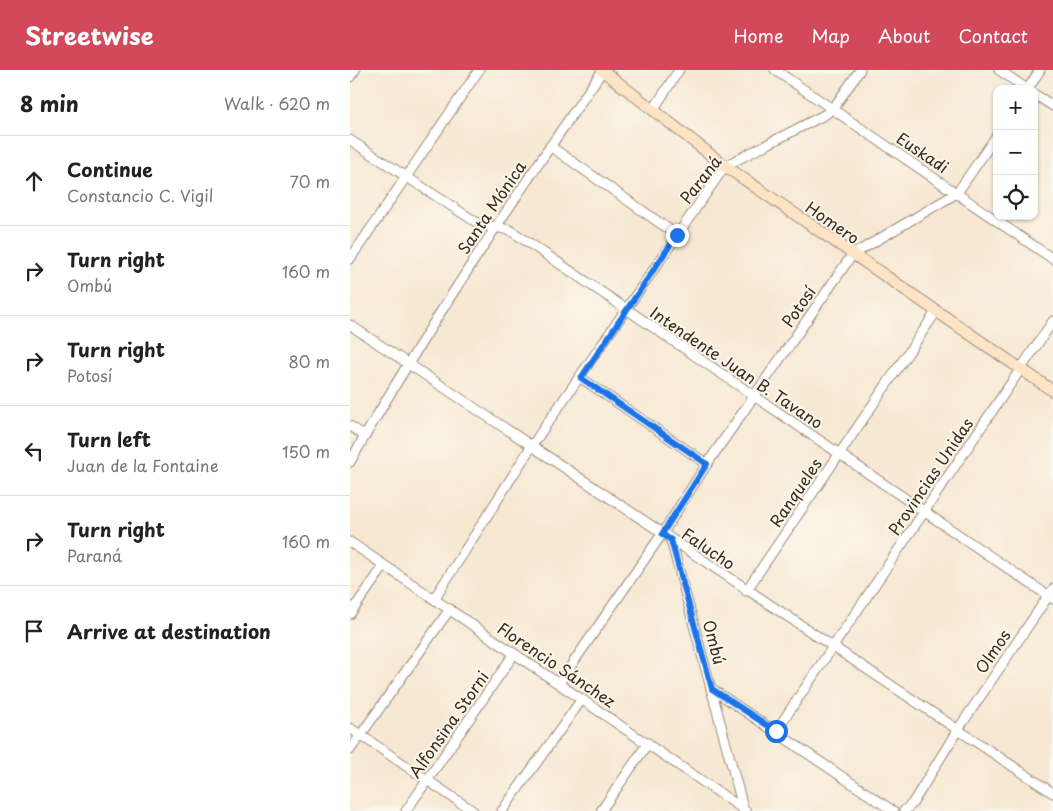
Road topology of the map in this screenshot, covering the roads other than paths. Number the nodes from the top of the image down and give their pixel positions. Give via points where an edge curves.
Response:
1 (355, 70) edge
2 (479, 70) edge
3 (603, 70) edge
4 (679, 70) edge
5 (775, 70) edge
6 (860, 70) edge
7 (999, 70) edge
8 (1040, 70) edge
9 (350, 77) edge
10 (1022, 85) edge
11 (1031, 85) edge
12 (1038, 97) edge
13 (1053, 106) edge
14 (832, 109) junction
15 (652, 110) junction
16 (350, 140) edge
17 (993, 142) edge
18 (550, 146) junction
19 (725, 166) junction
20 (408, 177) junction
21 (957, 193) junction
22 (494, 228) junction
23 (677, 235) junction
24 (852, 255) junction
25 (350, 259) edge
26 (1053, 259) edge
27 (626, 309) junction
28 (936, 312) junction
29 (1053, 321) edge
30 (350, 326) edge
31 (408, 364) junction
32 (1021, 368) junction
33 (581, 378) junction
34 (1053, 391) edge
35 (754, 397) junction
36 (350, 426) edge
37 (365, 436) junction
38 (531, 446) junction
39 (840, 454) junction
40 (350, 462) edge
41 (707, 464) junction
42 (924, 512) junction
43 (662, 534) junction
44 (671, 540) junction
45 (350, 542) edge
46 (384, 566) junction
47 (746, 591) junction
48 (1052, 594) edge
49 (434, 598) junction
50 (450, 609) junction
51 (350, 614) edge
52 (832, 648) junction
53 (514, 654) junction
54 (559, 683) junction
55 (712, 689) junction
56 (582, 699) junction
57 (350, 728) edge
58 (776, 731) junction
59 (957, 731) junction
60 (360, 735) junction
61 (648, 743) junction
62 (350, 750) edge
63 (427, 780) junction
64 (1053, 793) edge
65 (745, 810) edge
66 (406, 811) edge
67 (473, 811) edge
68 (502, 811) edge
69 (602, 811) edge
70 (893, 811) edge
71 (904, 811) edge

1 - 9 street
2 - 20 street
3 - 15 main road, Homero
3 - 18 street, Santa Mónica
4 - 15 street
5 - 14 street, Euskadi
6 - 14 street, Paraná
7 - 10 street
8 - 11 street
12 - 13 street
14 - 19 street, Paraná
14 - 21 street, Euskadi
15 - 19 main road, Homero
16 - 20 street, Intendente Juan B. Tavano
17 - 21 street, Potosí
18 - 22 street, Santa Mónica
18 - 23 street
19 - 23 street, Paraná
19 - 24 main road, Homero
20 - 22 street, Intendente Juan B. Tavano via 480,224
20 - 25 street
21 - 24 street, Potosí
21 - 26 street, Euskadi
22 - 27 street, Intendente Juan B. Tavano via 510,230
22 - 31 street, Santa Mónica
23 - 27 street, Paraná
24 - 28 main road, Homero
24 - 35 street, Potosí
27 - 33 street, Paraná
27 - 35 street, Intendente Juan B. Tavano
28 - 32 main road, Homero
28 - 39 street, Ranqueles
29 - 32 street, Provincias Unidas
30 - 31 street, Falucho
31 - 37 street, Santa Mónica
31 - 38 street, Falucho
32 - 34 main road, Homero
32 - 42 street, Provincias Unidas
33 - 38 street, Paraná
33 - 41 street
35 - 39 street, Intendente Juan B. Tavano
35 - 41 street, Potosí
36 - 37 street
37 - 40 street, Santa Mónica
38 - 43 street, Falucho
38 - 49 street, Paraná
39 - 42 street, Intendente Juan B. Tavano
39 - 47 street, Ranqueles
41 - 43 street, Potosí
42 - 48 street, Intendente Juan B. Tavano
42 - 52 street, Provincias Unidas
43 - 44 street, Falucho
43 - 54 street, Potosí
44 - 47 street, Falucho
44 - 55 street, Ombú
45 - 46 street, Florencio Sánchez
46 - 49 street, Florencio Sánchez
46 - 51 street
47 - 52 street, Falucho
48 - 59 street, Olmos
49 - 50 street, Florencio Sánchez
50 - 53 street, Florencio Sánchez
50 - 60 street
52 - 58 street, Provincias Unidas
52 - 59 street, Falucho
53 - 54 street, Florencio Sánchez
53 - 63 street, Alfonsina Storni
54 - 56 street, Florencio Sánchez
55 - 58 street
55 - 65 street, Ombú
56 - 61 street, Florencio Sánchez
56 - 68 street
57 - 60 street
58 - 70 street
59 - 64 street, Falucho
59 - 71 street, Olmos via 912,804
60 - 62 street
60 - 63 street
61 - 65 street, Florencio Sánchez
61 - 69 street
63 - 66 street, Alfonsina Storni
63 - 67 street

